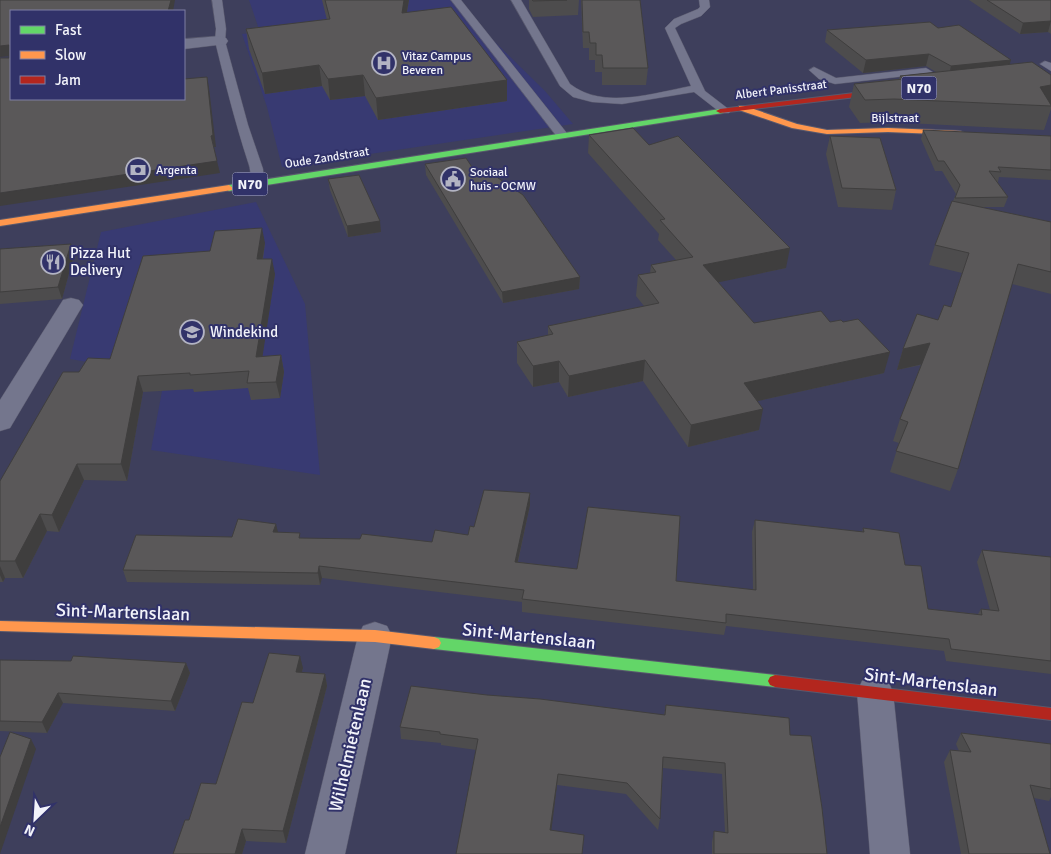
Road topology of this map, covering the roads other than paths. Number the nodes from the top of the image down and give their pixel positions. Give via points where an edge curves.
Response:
1 (217, 0) edge
2 (456, 0) edge
3 (516, 0) edge
4 (704, 0) edge
5 (220, 41) junction
6 (185, 44) edge
7 (925, 61) edge
8 (814, 70) dead end
9 (953, 81) junction
10 (929, 87) edge
11 (698, 88) junction
12 (901, 90) edge
13 (742, 108) junction
14 (725, 111) junction
15 (974, 134) edge
16 (562, 136) junction
17 (515, 143) joint
18 (258, 182) junction
19 (143, 202) junction
20 (0, 223) edge
21 (0, 233) edge
22 (71, 305) dead end
23 (0, 422) edge
24 (0, 626) edge
25 (376, 636) junction
26 (875, 692) junction
27 (1051, 714) edge
28 (326, 854) edge
29 (890, 854) edge

1 - 5 lane
2 - 16 lane
3 - 11 lane via 566,86 579,95 604,100 636,99
4 - 11 lane via 705,7 701,13 674,22 670,28
5 - 6 street
5 - 18 lane
7 - 9 lane
8 - 9 lane via 835,81 926,70
9 - 10 main road, N70
11 - 14 lane via 700,93
12 - 13 main road, Albert Panisstraat / N70
13 - 14 main road, Albert Panisstraat / N70
13 - 15 main road, Bijlstraat via 795,126 827,132 888,130
14 - 16 main road, Albert Panisstraat / N70
16 - 17 main road, Albert Panisstraat / N70
17 - 18 main road, Oude Zandstraat / N70
18 - 19 main road, Oude Zandstraat / N70
19 - 20 main road, Oude Zandstraat / N70
19 - 21 main road, Oude Zandstraat / N70 via 68,221
22 - 23 street
24 - 25 main road, Sint-Martenslaan
25 - 26 main road, Sint-Martenslaan
25 - 28 street, Wilhelmietenlaan
26 - 27 main road, Sint-Martenslaan
26 - 29 street

